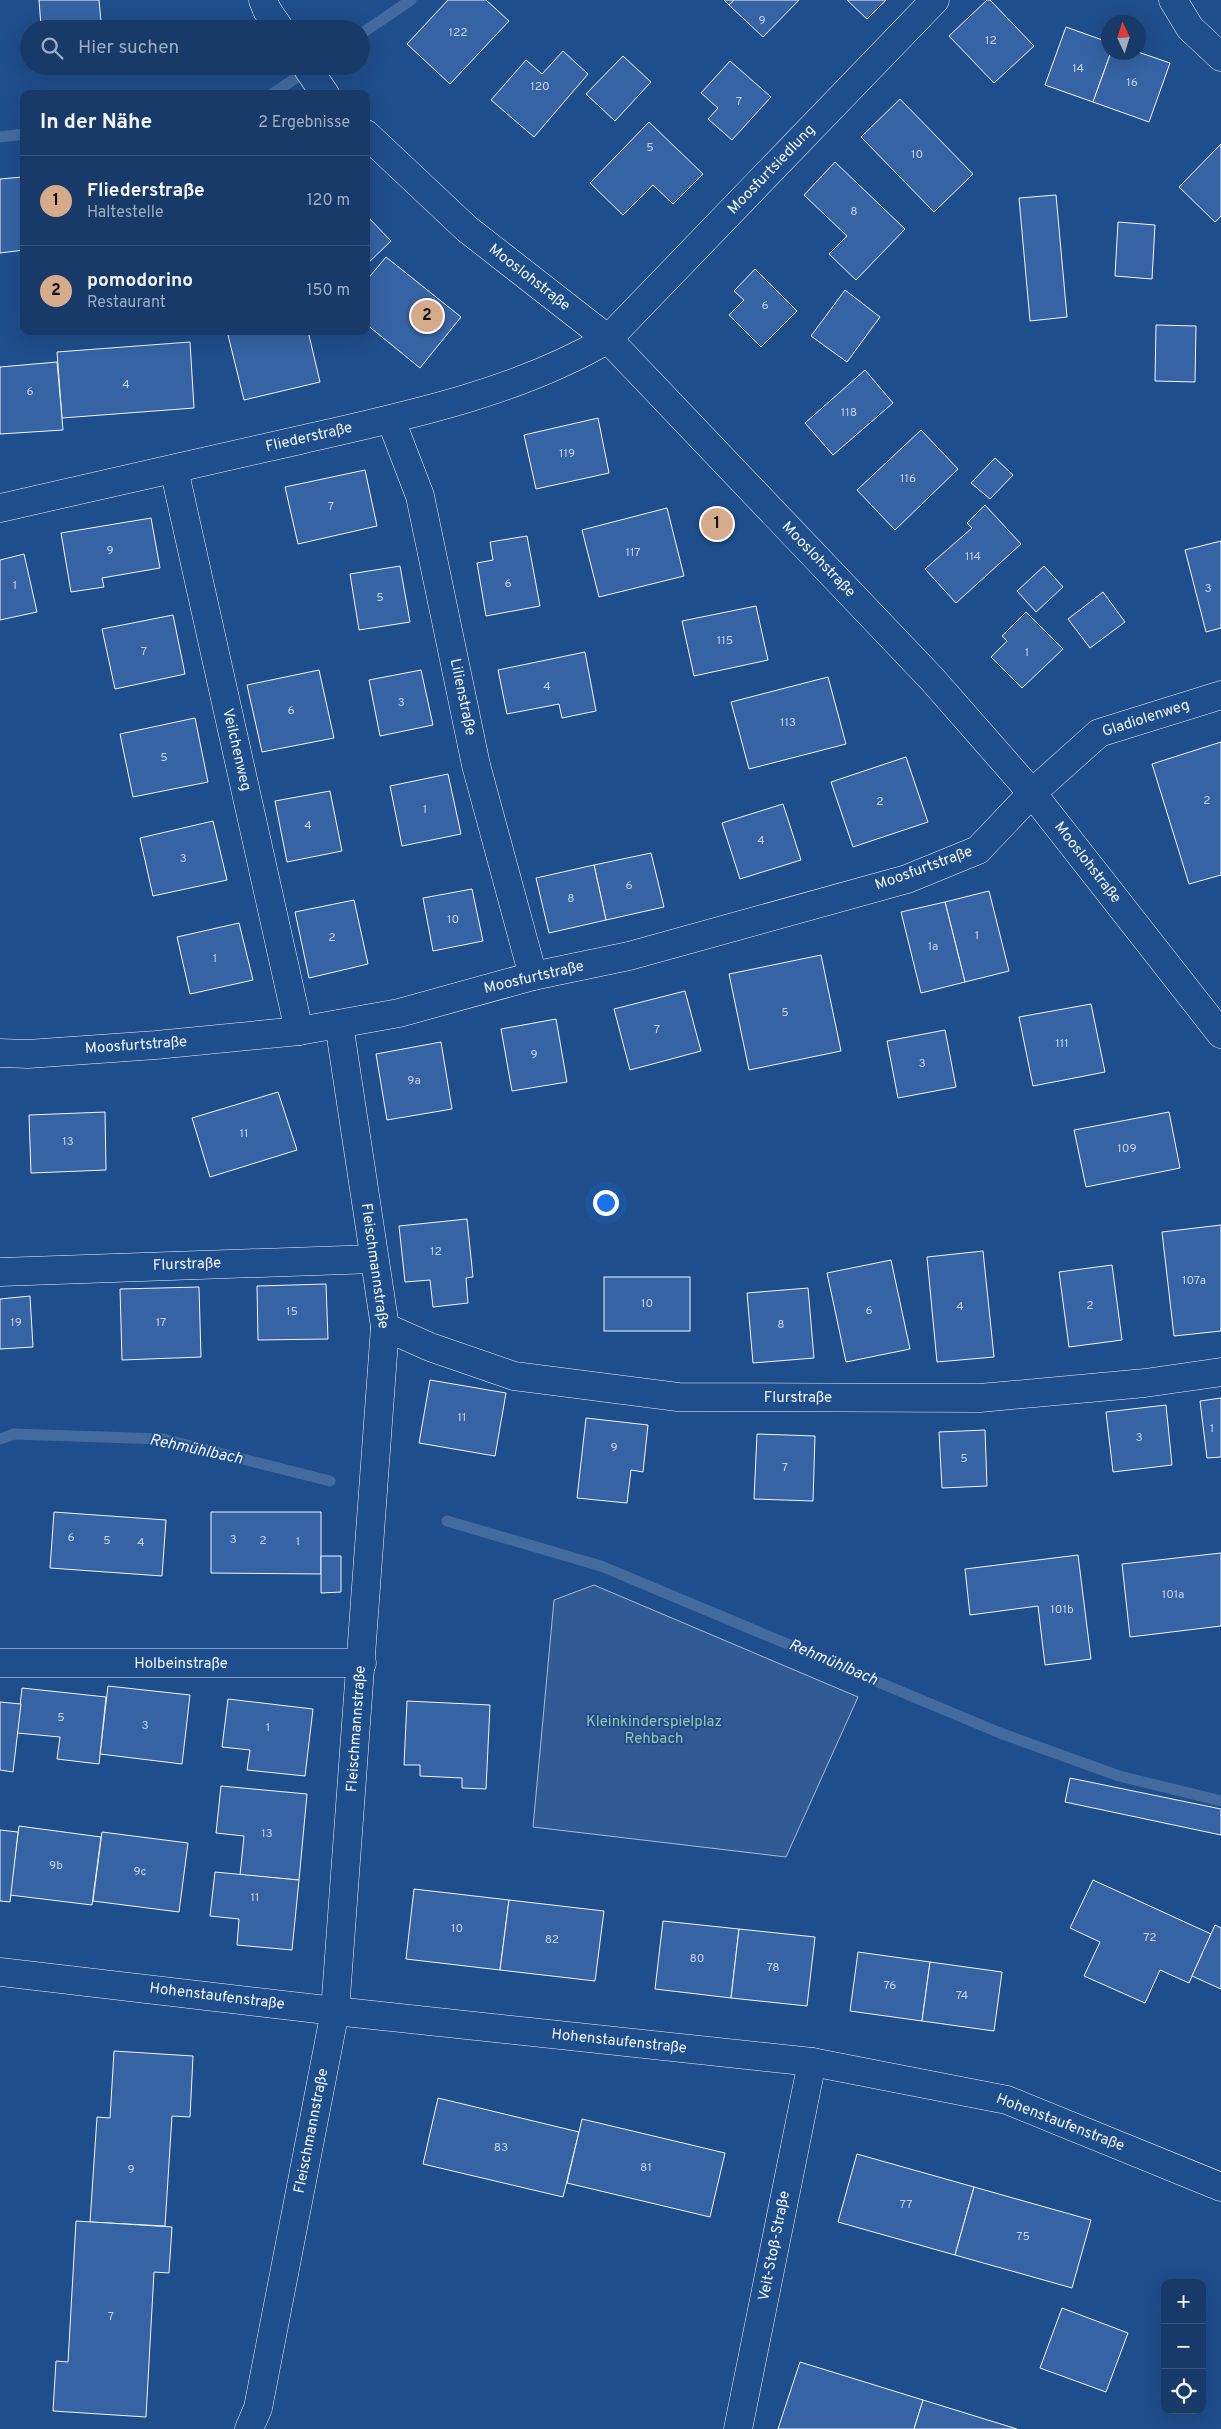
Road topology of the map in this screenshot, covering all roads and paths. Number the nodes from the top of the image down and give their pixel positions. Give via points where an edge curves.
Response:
1 (936, 0) edge
2 (1173, 0) edge
3 (1221, 57) edge
4 (312, 75) edge
5 (323, 90) edge
6 (370, 138) edge
7 (608, 340) junction
8 (391, 420) junction
9 (174, 469) junction
10 (0, 508) edge
11 (1221, 695) edge
12 (1032, 793) junction
13 (533, 976) junction
14 (339, 1024) junction
15 (299, 1031) junction
16 (1221, 1034) edge
17 (0, 1053) edge
18 (374, 1259) junction
19 (0, 1272) edge
20 (385, 1327) junction
21 (1221, 1372) edge
22 (0, 1663) edge
23 (362, 1663) junction
24 (0, 1972) edge
25 (335, 2011) junction
26 (812, 2062) junction
27 (1221, 2187) edge
28 (249, 2429) edge
29 (738, 2429) edge

1 - 7 street, Moosfurtsiedlung
2 - 3 street via 1190,28
4 - 5 street
6 - 7 street, Mooslohstraße via 467,229
7 - 8 street, Fliederstraße via 536,376
7 - 12 street, Mooslohstraße via 932,679
8 - 9 street, Fliederstraße
8 - 13 street, Lilienstraße via 420,496 476,765
9 - 10 street, Fliederstraße
9 - 15 street, Veilchenweg
11 - 12 street, Gladiolenweg via 1099,733
12 - 13 street, Moosfurtstraße via 978,850 908,879 629,956
12 - 16 street, Mooslohstraße
13 - 14 street, Moosfurtstraße via 398,1013
14 - 15 street, Moosfurtstraße
14 - 18 street, Fleischmannstraße
15 - 17 street, Moosfurtstraße via 156,1045
18 - 19 street, Flurstraße
18 - 20 street, Fleischmannstraße
20 - 21 street, Flurstraße via 514,1376 678,1397 980,1398
20 - 23 street, Fleischmannstraße
22 - 23 street, Holbeinstraße
23 - 25 street, Fleischmannstraße
24 - 25 street, Hohenstaufenstraße
25 - 26 street, Hohenstaufenstraße
25 - 28 street, Fleischmannstraße via 258,2408
26 - 27 street, Hohenstaufenstraße via 1007,2100
26 - 29 street, Veit-Stoß-Straße

